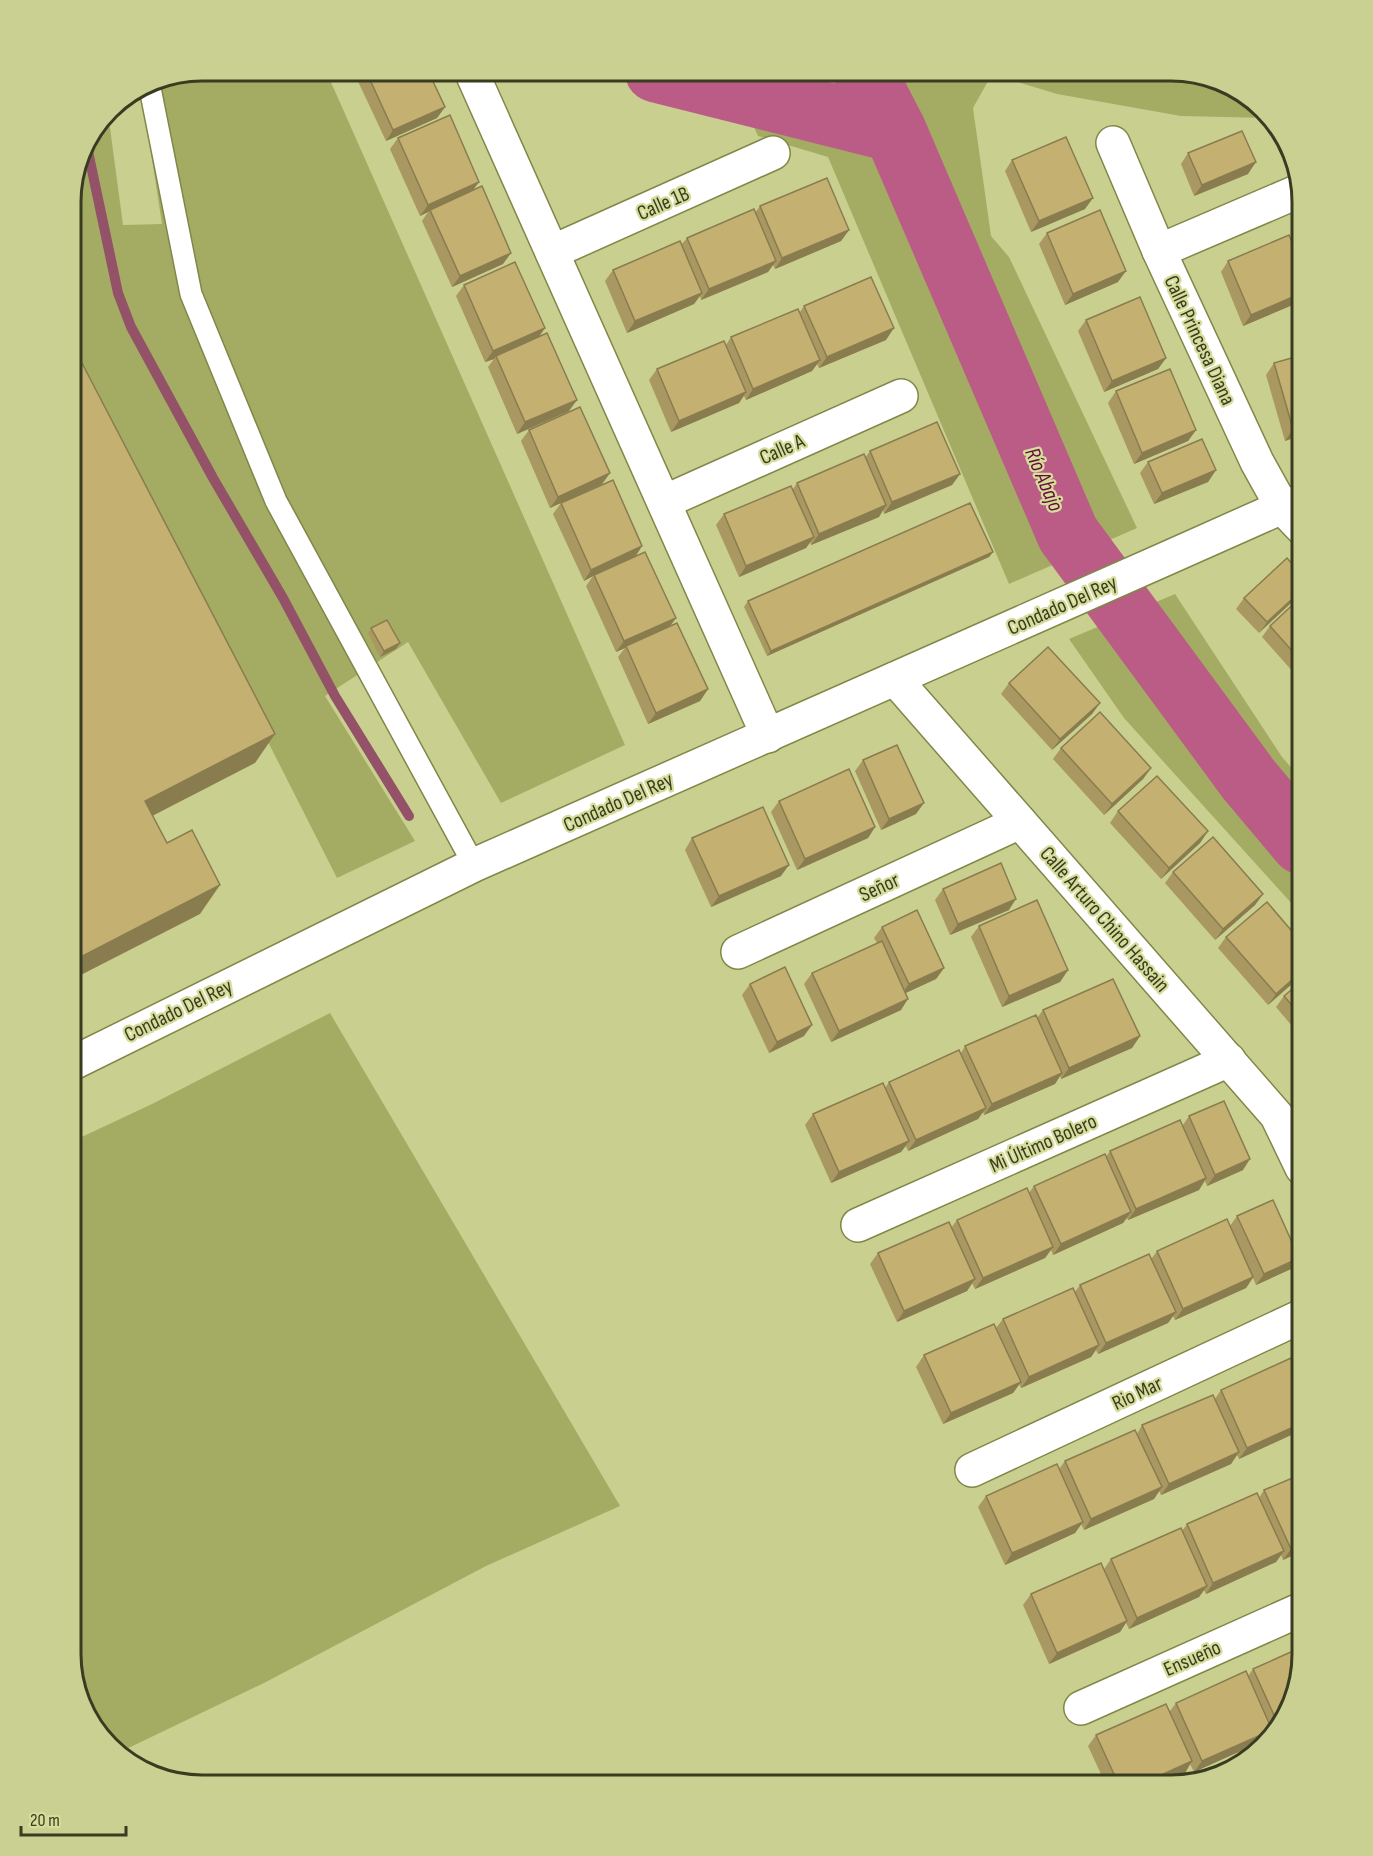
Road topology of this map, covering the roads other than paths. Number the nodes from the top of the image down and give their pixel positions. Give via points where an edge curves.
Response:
1 (476, 81) edge
2 (151, 92) edge
3 (1113, 143) dead end
4 (773, 153) dead end
5 (1292, 194) edge
6 (1159, 251) junction
7 (552, 252) junction
8 (901, 396) dead end
9 (664, 502) junction
10 (1292, 507) edge
11 (1292, 513) edge
12 (895, 679) junction
13 (768, 736) junction
14 (1020, 822) junction
15 (474, 865) junction
16 (738, 952) dead end
17 (81, 1059) edge
18 (1229, 1060) junction
19 (1292, 1147) edge
20 (858, 1225) dead end
21 (1292, 1321) edge
22 (972, 1470) dead end
23 (1292, 1613) edge
24 (1081, 1708) dead end

1 - 7 street
2 - 15 lane via 191,294 272,490
3 - 6 street, Calle Princesa Diana
4 - 7 street, Calle 1B
5 - 6 street
6 - 10 street, Calle Princesa Diana via 1257,462
7 - 9 street
8 - 9 street, Calle A
9 - 13 street
11 - 12 street, Condado Del Rey via 1172,556
12 - 13 street, Condado Del Rey
12 - 14 street, Calle Arturo Chino Hassain
13 - 15 street, Condado Del Rey
14 - 16 street, Señor
14 - 18 street, Calle Arturo Chino Hassain
15 - 17 street, Condado Del Rey
18 - 19 street, Calle Arturo Chino Hassain via 1277,1116
18 - 20 street, Mi Último Bolero
21 - 22 street, Rio Mar
23 - 24 street, Ensueño

